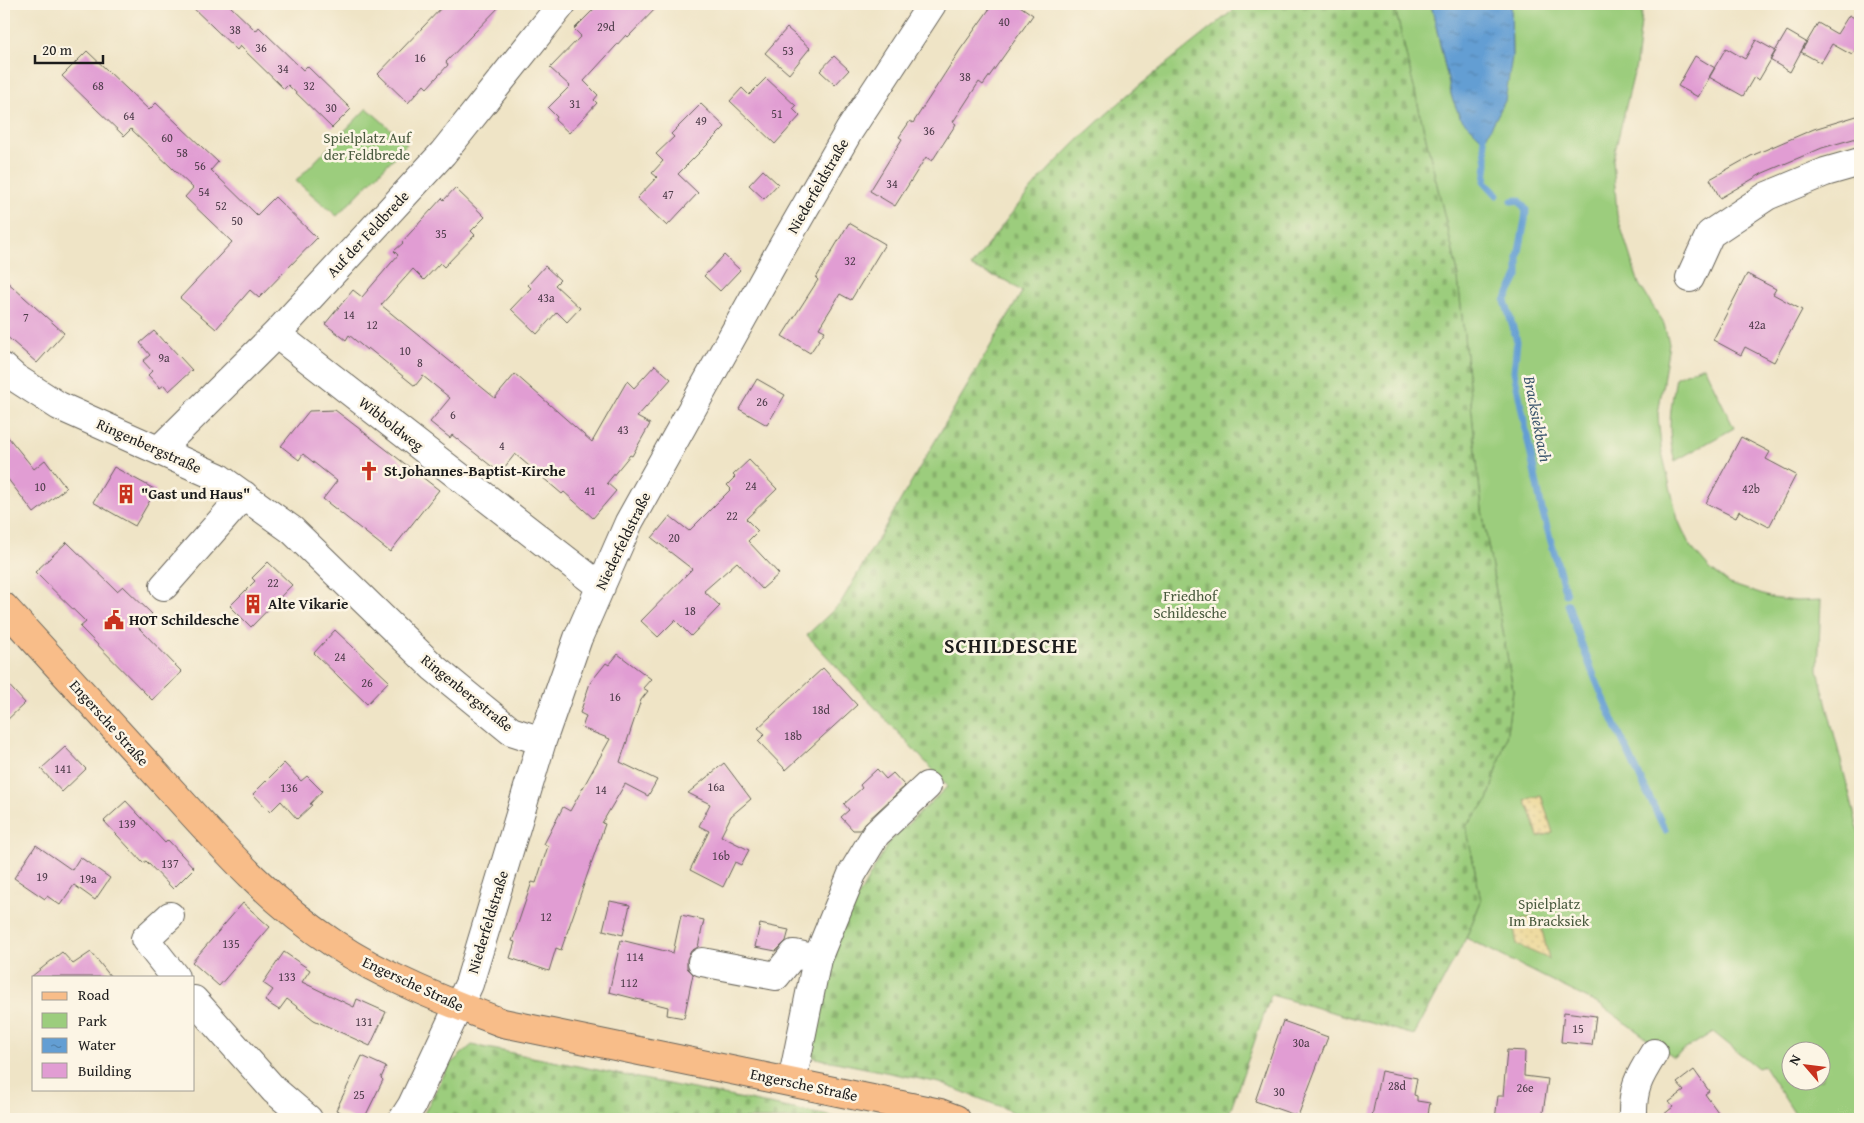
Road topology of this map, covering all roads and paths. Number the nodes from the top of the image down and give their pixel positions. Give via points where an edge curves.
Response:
1 (562, 4) edge
2 (932, 4) edge
3 (1860, 162) edge
4 (1690, 278) dead end
5 (276, 334) junction
6 (4, 368) edge
7 (159, 450) junction
8 (244, 495) junction
9 (164, 586) dead end
10 (601, 586) junction
11 (4, 607) edge
12 (542, 741) junction
13 (927, 786) dead end
14 (170, 916) dead end
15 (817, 959) junction
16 (702, 962) dead end
17 (175, 976) edge
18 (195, 1001) edge
19 (459, 1006) junction
20 (1654, 1053) dead end
21 (792, 1082) junction
22 (308, 1119) edge
23 (403, 1119) edge
24 (956, 1119) edge
25 (1632, 1119) edge

1 - 5 street, Auf der Feldbrede via 443,153
2 - 10 street, Niederfeldstraße via 850,131 781,248 630,522
3 - 4 street via 1768,196 1710,234
5 - 7 street, Auf der Feldbrede
5 - 10 street, Wibboldweg
6 - 7 street, Ringenbergstraße via 59,406
7 - 8 street, Ringenbergstraße via 218,477
8 - 9 street
8 - 12 street, Ringenbergstraße via 292,530 449,681 511,732
10 - 12 street, Niederfeldstraße via 578,638
11 - 19 main road, Engersche Straße via 277,902 374,968
12 - 19 street, Niederfeldstraße via 469,984
13 - 15 street via 876,834 852,874
14 - 17 street via 145,939
15 - 16 street via 794,954 776,976
15 - 21 street
18 - 22 street via 274,1090
19 - 21 main road, Engersche Straße via 504,1023
19 - 23 street, Niederfeldstraße
20 - 25 street via 1639,1075 1632,1100
21 - 24 main road, Engersche Straße

